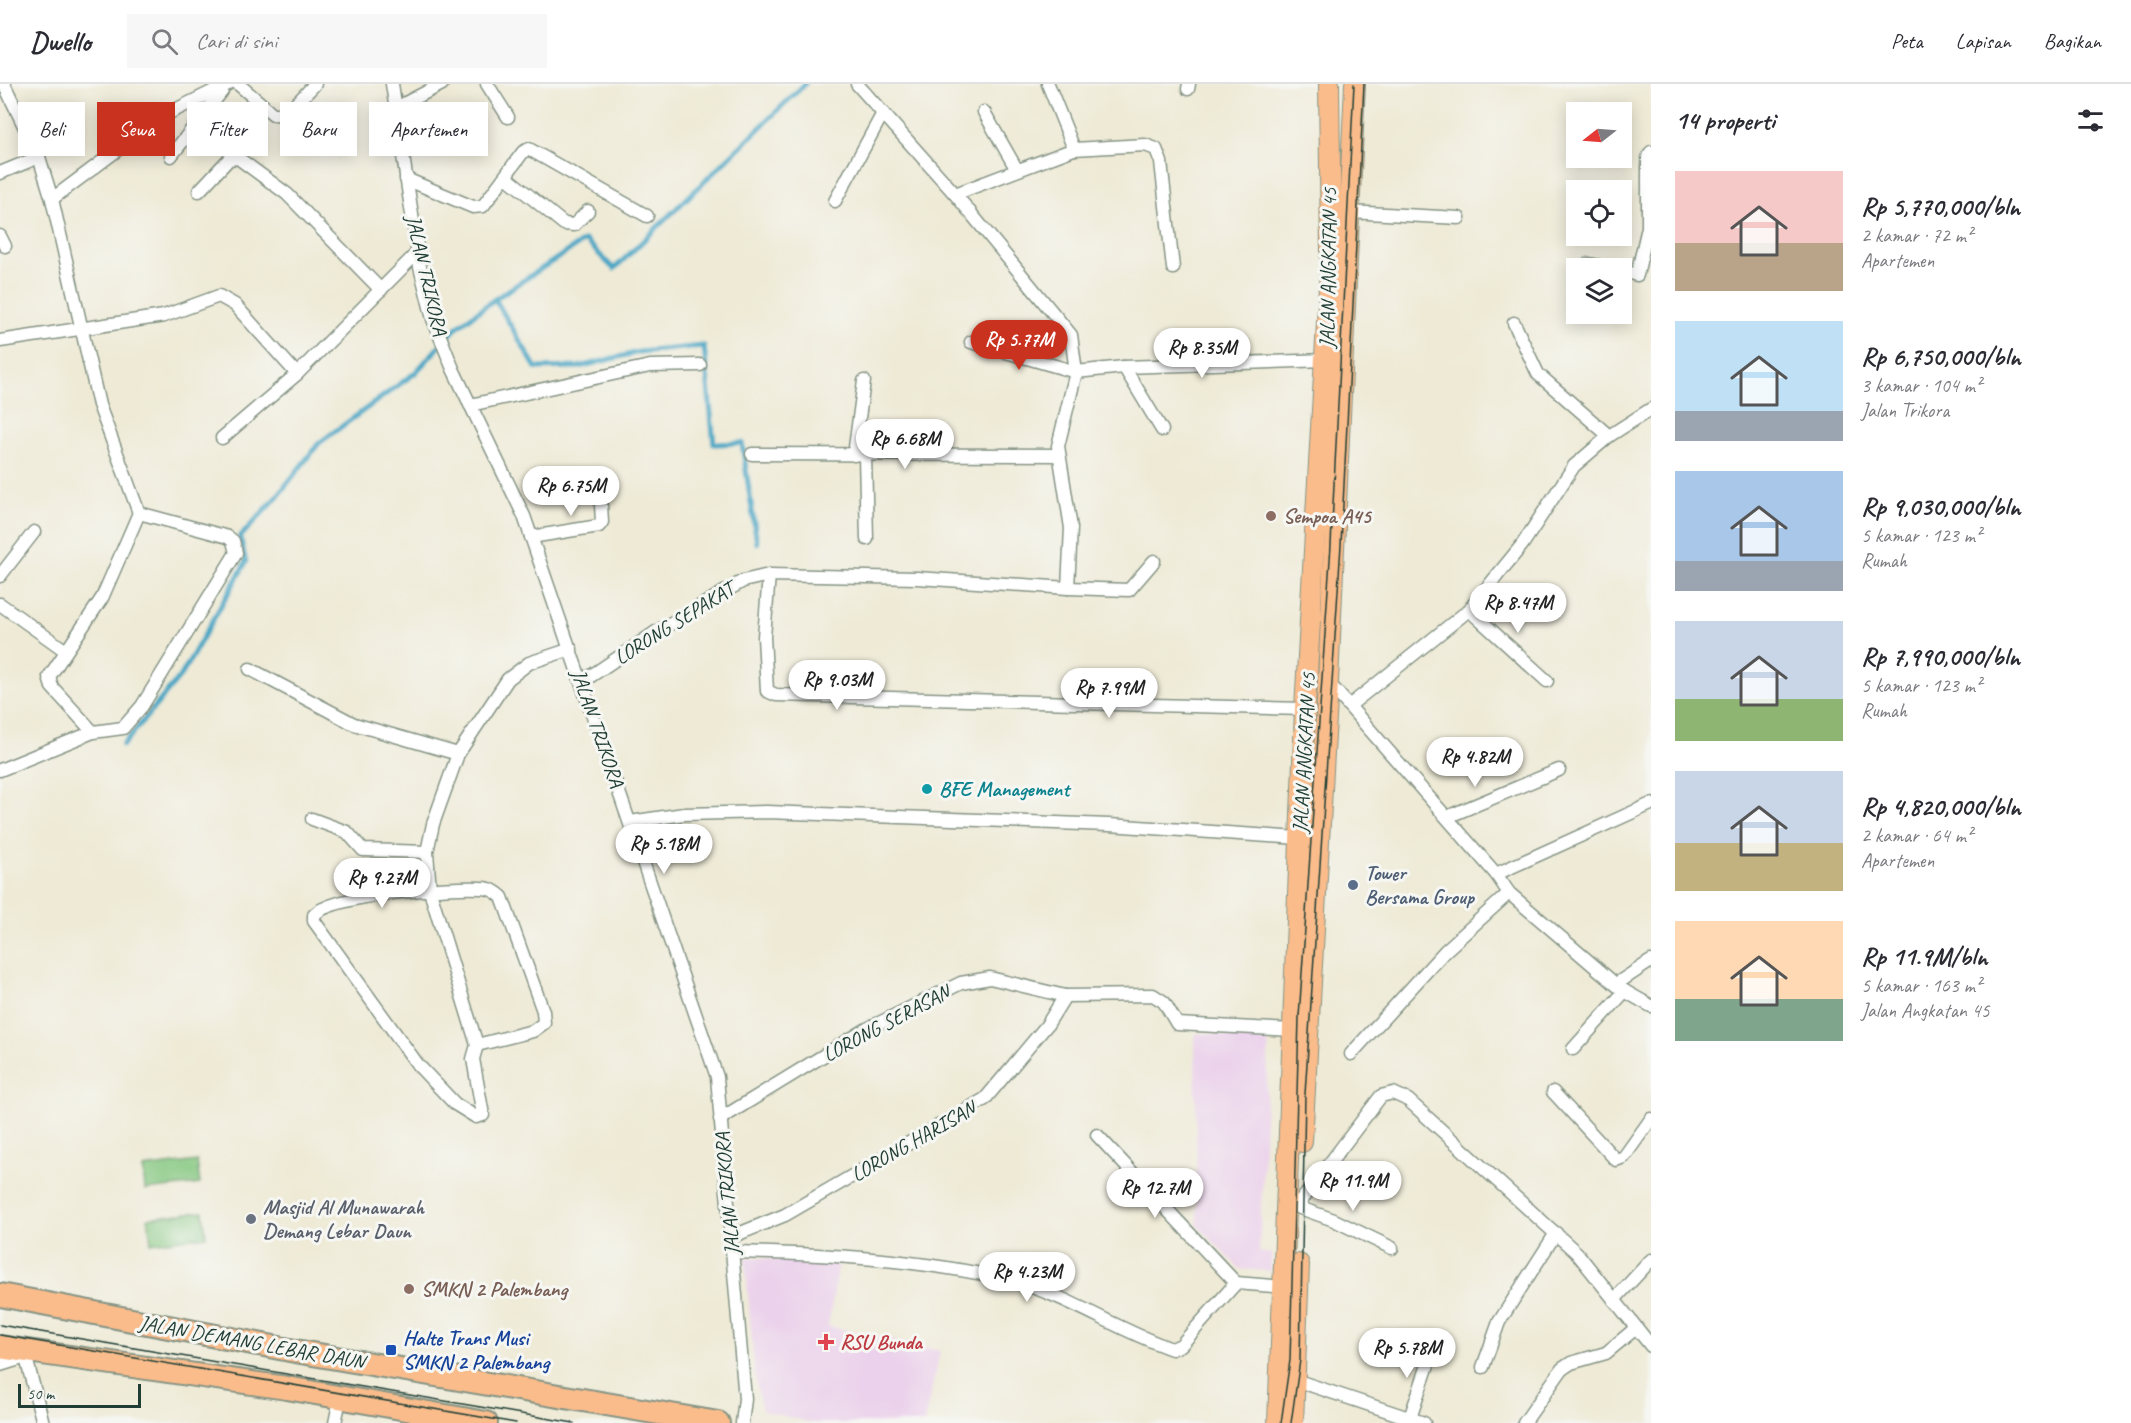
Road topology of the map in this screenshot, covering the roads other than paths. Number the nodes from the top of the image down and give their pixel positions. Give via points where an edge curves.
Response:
1 (4, 84) edge
2 (238, 84) edge
3 (315, 84) edge
4 (392, 84) edge
5 (442, 84) edge
6 (487, 84) edge
7 (857, 84) edge
8 (1048, 84) edge
9 (1329, 84) edge
10 (1355, 84) edge
11 (226, 85) edge
12 (395, 102) edge
13 (408, 102) edge
14 (984, 112) dead end
15 (883, 113) junction
16 (508, 117) dead end
17 (1074, 149) junction
18 (175, 151) edge
19 (1651, 152) edge
20 (403, 156) edge
21 (39, 157) junction
22 (1017, 171) junction
23 (0, 173) edge
24 (506, 177) junction
25 (406, 179) junction
26 (199, 191) dead end
27 (955, 194) junction
28 (52, 199) junction
29 (835, 201) dead end
30 (588, 211) dead end
31 (1349, 212) junction
32 (647, 216) dead end
33 (1459, 218) dead end
34 (418, 252) junction
35 (1173, 268) dead end
36 (1632, 273) edge
37 (381, 290) junction
38 (1514, 323) dead end
39 (83, 328) junction
40 (0, 341) edge
41 (971, 342) dead end
42 (1326, 360) junction
43 (700, 365) dead end
44 (1124, 367) junction
45 (1076, 372) junction
46 (297, 374) junction
47 (864, 381) dead end
48 (470, 405) junction
49 (1651, 409) edge
50 (1162, 430) dead end
51 (1609, 436) junction
52 (222, 438) dead end
53 (752, 454) dead end
54 (860, 455) junction
55 (1058, 455) junction
56 (600, 487) dead end
57 (139, 513) junction
58 (34, 532) dead end
59 (531, 537) junction
60 (867, 539) dead end
61 (1154, 561) dead end
62 (769, 575) junction
63 (0, 576) edge
64 (1068, 588) junction
65 (0, 604) edge
66 (1469, 610) junction
67 (570, 649) junction
68 (66, 651) junction
69 (250, 669) dead end
70 (1547, 681) dead end
71 (582, 682) junction
72 (1328, 682) junction
73 (1349, 706) junction
74 (1305, 709) junction
75 (93, 732) junction
76 (458, 754) junction
77 (0, 770) edge
78 (1559, 770) dead end
79 (1651, 804) edge
80 (1447, 817) junction
81 (312, 819) dead end
82 (630, 822) junction
83 (1299, 837) junction
84 (427, 852) junction
85 (1496, 874) junction
86 (430, 891) junction
87 (1509, 893) junction
88 (1651, 961) edge
89 (1621, 988) junction
90 (1065, 996) junction
91 (1651, 1006) edge
92 (1293, 1030) junction
93 (477, 1044) junction
94 (1573, 1049) dead end
95 (1351, 1054) dead end
96 (1553, 1092) dead end
97 (720, 1119) junction
98 (1651, 1119) edge
99 (1097, 1135) dead end
100 (1300, 1205) junction
101 (1556, 1233) junction
102 (731, 1237) junction
103 (1392, 1248) dead end
104 (733, 1252) junction
105 (1651, 1260) edge
106 (1236, 1283) junction
107 (1284, 1287) junction
108 (0, 1295) edge
109 (1614, 1300) junction
110 (1636, 1328) junction
111 (1651, 1346) edge
112 (0, 1347) edge
113 (1433, 1350) dead end
114 (295, 1351) junction
115 (25, 1354) junction
116 (0, 1365) edge
117 (1483, 1367) dead end
118 (1295, 1380) junction
119 (287, 1389) junction
120 (340, 1399) junction
121 (1410, 1418) junction
122 (44, 1423) edge
123 (335, 1423) edge
124 (486, 1423) edge
125 (718, 1423) edge
126 (742, 1423) edge
127 (1278, 1423) edge
128 (1293, 1423) edge
129 (1424, 1423) edge
130 (1524, 1423) edge

1 - 21 street
2 - 3 street via 279,115
4 - 12 street, JALAN TRIKORA
5 - 13 street
6 - 16 street
7 - 15 street
8 - 17 street
9 - 42 main road, JALAN ANGKATAN 45 via 1331,252
10 - 31 main road, JALAN ANGKATAN 45
11 - 18 street
11 - 28 street via 163,116
14 - 22 street
15 - 27 street
15 - 29 street
17 - 22 street
17 - 35 street via 1145,145 1156,149 1161,162
19 - 36 street via 1648,227 1637,274
20 - 25 street, JALAN TRIKORA
21 - 23 street
21 - 28 street
22 - 27 street
24 - 25 street via 489,201 473,207
24 - 30 street via 564,224 574,225
24 - 32 street via 529,149
25 - 34 street, JALAN TRIKORA
26 - 37 street via 229,159 238,158 287,194
27 - 45 street via 1071,335
28 - 39 street
31 - 33 street
31 - 72 main road, JALAN ANGKATAN 45
34 - 37 street
34 - 48 street, JALAN TRIKORA via 433,319
37 - 46 street
38 - 51 street via 1538,374
39 - 40 street
39 - 46 street via 164,316 219,296 235,305
39 - 57 street via 99,405
41 - 45 street
42 - 44 street
42 - 74 main road, JALAN ANGKATAN 45
43 - 48 street via 650,366
44 - 45 street
44 - 50 street
45 - 55 street
46 - 52 street
47 - 54 street
48 - 59 street, JALAN TRIKORA
49 - 51 street
51 - 66 street via 1574,466 1522,545
53 - 54 street
54 - 55 street
54 - 60 street
55 - 64 street via 1071,528
56 - 59 street via 599,526
57 - 68 street via 102,597
57 - 75 street via 228,537 233,540 236,553 142,706 121,730
58 - 63 street
59 - 67 street, JALAN TRIKORA
61 - 64 street, LORONG SEPAKAT via 1129,590
62 - 64 street, LORONG SEPAKAT via 917,578
62 - 71 street, LORONG SEPAKAT via 743,580
62 - 74 street via 765,682 767,691 776,695
65 - 68 street
66 - 70 street
66 - 73 street
67 - 71 street, JALAN TRIKORA
67 - 76 street via 529,663 508,679
68 - 75 street via 51,672 51,684
69 - 76 street via 354,724
71 - 82 street, JALAN TRIKORA
72 - 73 street
72 - 100 main road, JALAN ANGKATAN 45
73 - 80 street
74 - 83 main road, JALAN ANGKATAN 45
75 - 77 street
76 - 84 street
78 - 80 street
79 - 85 street
80 - 85 street
81 - 84 street via 347,832 363,850
82 - 83 street via 684,814 767,812 1109,825
82 - 97 street, JALAN TRIKORA via 717,1077
83 - 92 main road, JALAN ANGKATAN 45
84 - 86 street
85 - 87 street
86 - 93 street
86 - 93 street via 483,888 502,897 543,1011 544,1023 539,1028
86 - 93 street via 376,894 331,905 315,912 314,921 418,1065 455,1104 480,1117 483,1108 473,1059
87 - 89 street
87 - 95 street via 1445,951
88 - 89 street
89 - 91 street
89 - 94 street
90 - 92 street via 1153,994 1164,1002 1177,1024
90 - 97 street, LORONG SERASAN via 990,978 962,983 867,1029
90 - 102 street, LORONG HARISAN via 1047,1025 985,1099 784,1215
92 - 107 main road, JALAN ANGKATAN 45
96 - 98 street via 1616,1160 1624,1157
97 - 102 street, JALAN TRIKORA
99 - 106 street
100 - 101 street via 1381,1096 1393,1093 1408,1100
100 - 103 street
100 - 118 main road, JALAN ANGKATAN 45
101 - 109 street
101 - 117 street via 1499,1322
102 - 104 street, JALAN TRIKORA
104 - 106 street via 889,1261 1010,1280 1084,1308 1172,1349 1181,1345
104 - 126 street, JALAN TRIKORA via 745,1399
105 - 109 street
106 - 107 street
107 - 127 main road, JALAN ANGKATAN 45
108 - 114 highway, JALAN DEMANG LEBAR DAUN
109 - 110 street
110 - 111 street
110 - 130 street via 1606,1353 1562,1369
112 - 115 highway, JALAN DEMANG LEBAR DAUN
113 - 121 street
114 - 119 highway
114 - 125 highway, JALAN DEMANG LEBAR DAUN
115 - 116 street
115 - 119 highway, JALAN DEMANG LEBAR DAUN
115 - 122 street
118 - 121 street
118 - 128 main road, JALAN ANGKATAN 45
119 - 120 highway, JALAN DEMANG LEBAR DAUN
120 - 123 street
120 - 124 highway, JALAN DEMANG LEBAR DAUN
121 - 129 street

